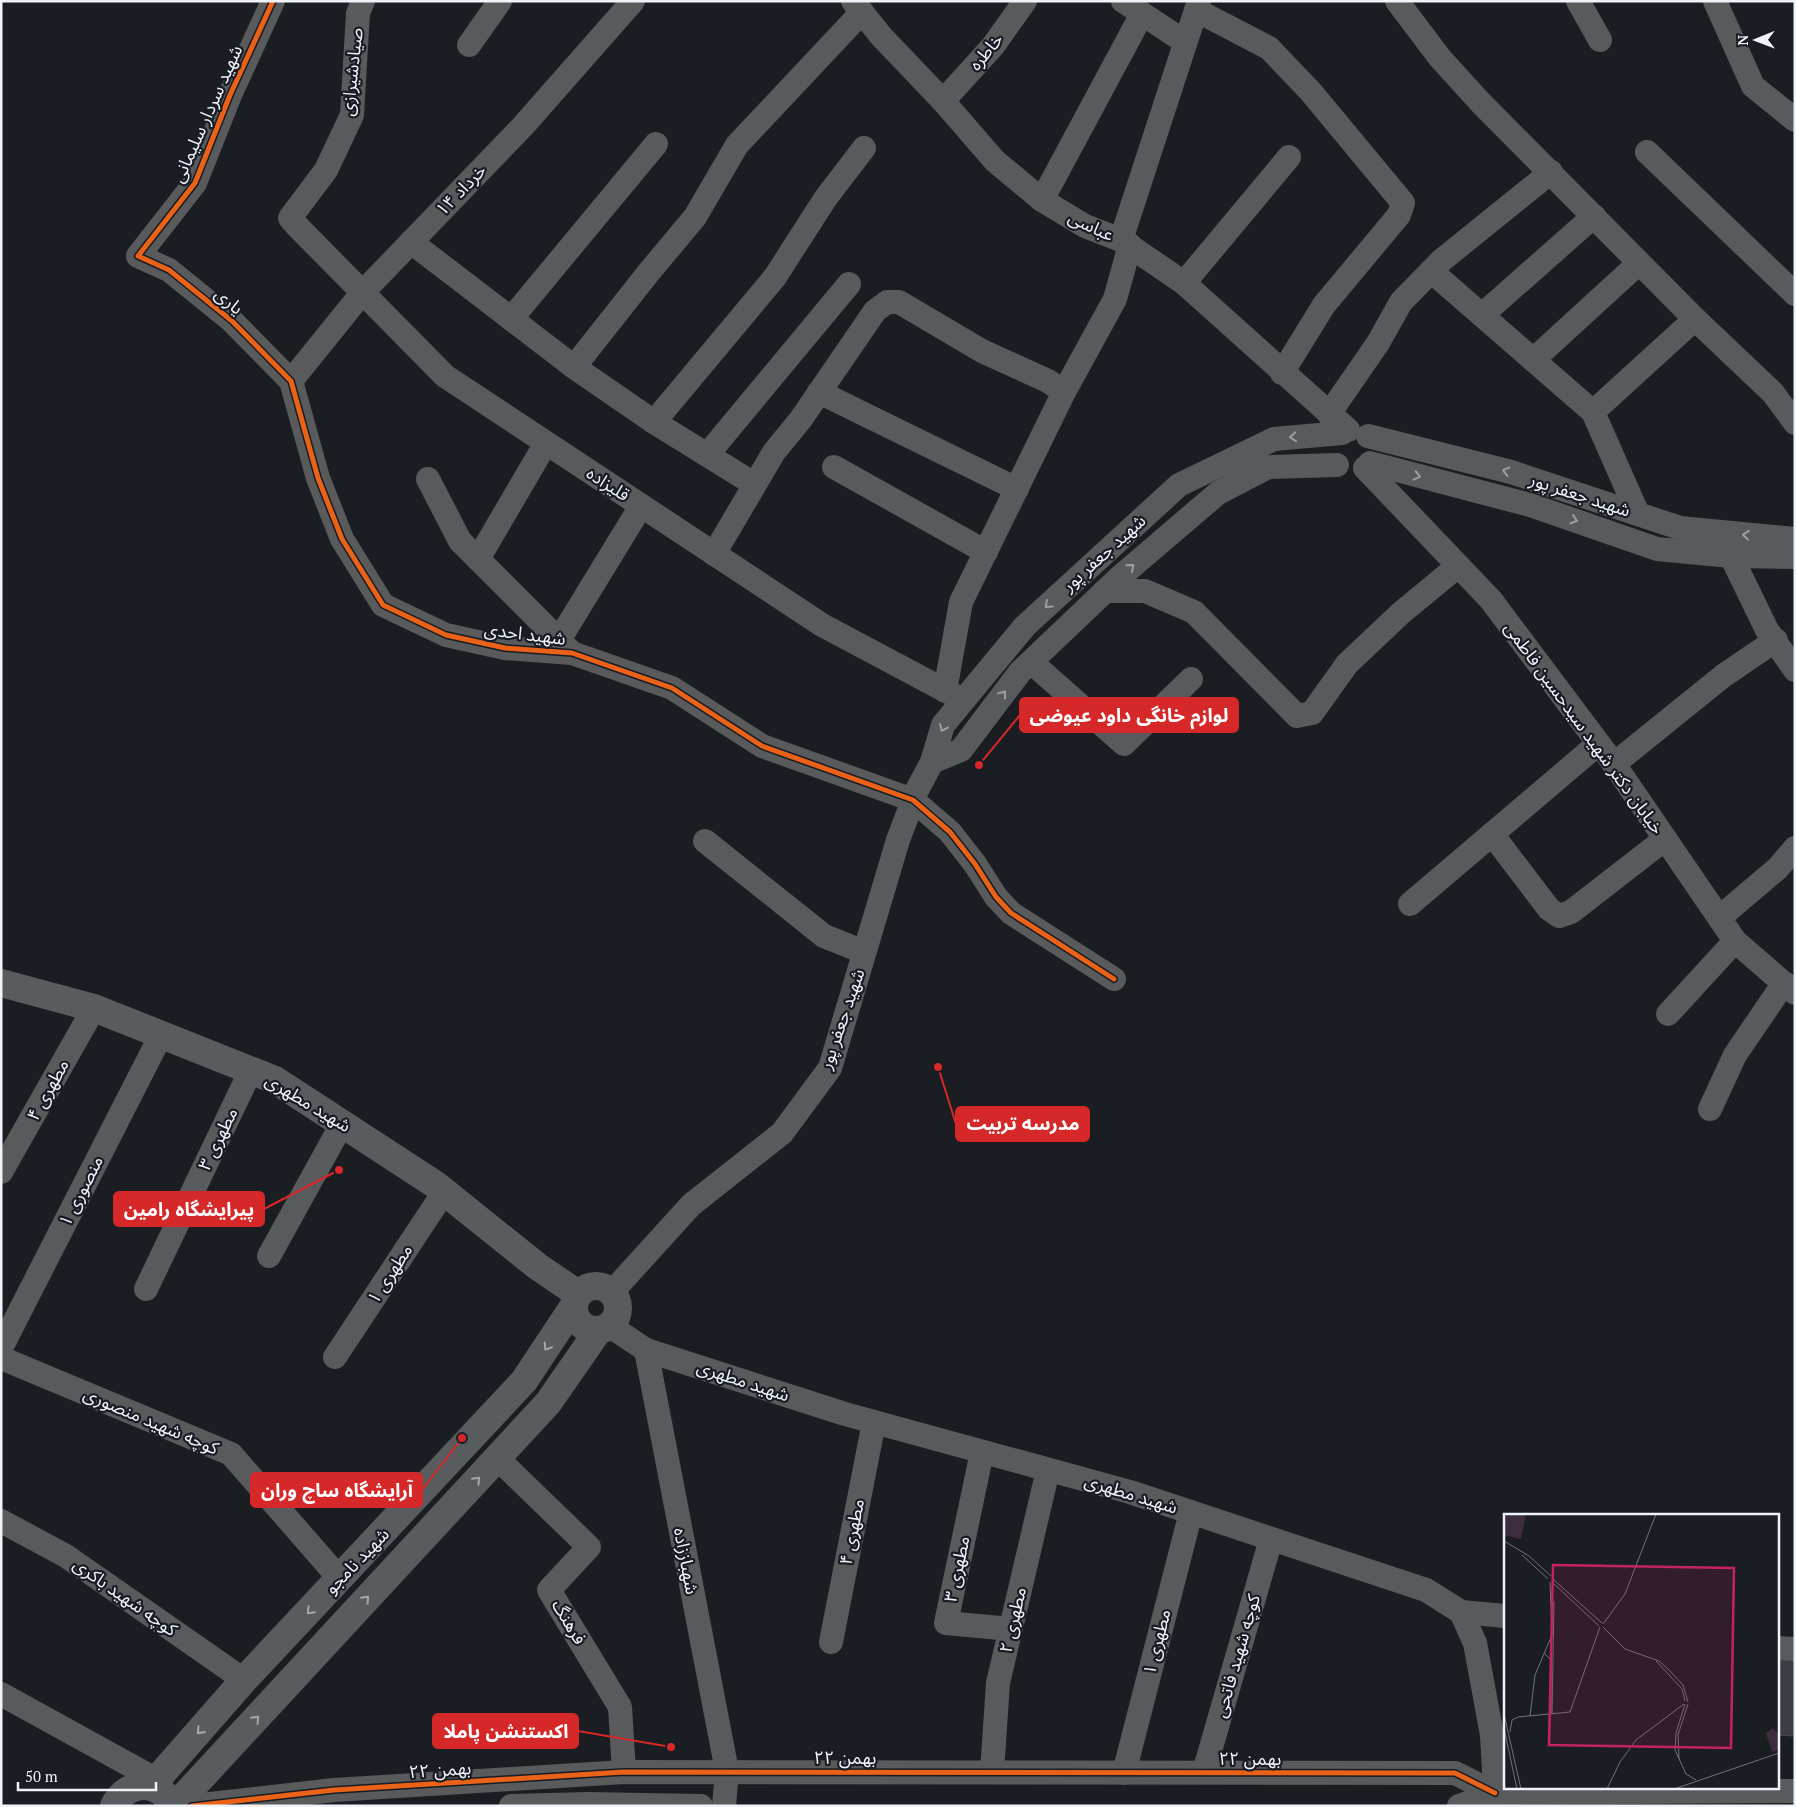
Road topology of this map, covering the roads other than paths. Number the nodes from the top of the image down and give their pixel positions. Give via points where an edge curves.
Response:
1 (274, 1) edge
2 (363, 1) edge
3 (500, 1) edge
4 (633, 1) edge
5 (1025, 1) edge
6 (1397, 1) edge
7 (1578, 1) edge
8 (1714, 1) edge
9 (859, 5) edge
10 (1198, 5) edge
11 (1132, 7) edge
12 (1600, 40) dead end
13 (1185, 42) junction
14 (469, 45) dead end
15 (943, 101) junction
16 (1795, 120) edge
17 (656, 144) dead end
18 (864, 148) dead end
19 (1647, 152) dead end
20 (1289, 157) dead end
21 (1551, 172) junction
22 (1042, 200) junction
23 (1594, 216) junction
24 (290, 218) joint
25 (410, 242) junction
26 (1126, 242) junction
27 (138, 256) joint
28 (1639, 263) junction
29 (1431, 271) junction
30 (1184, 283) junction
31 (849, 284) dead end
32 (362, 294) junction
33 (1795, 294) edge
34 (1482, 315) junction
35 (511, 319) junction
36 (1695, 319) junction
37 (1534, 360) junction
38 (574, 367) junction
39 (1282, 373) junction
40 (291, 381) junction
41 (819, 392) junction
42 (1064, 392) junction
43 (1594, 412) junction
44 (654, 422) junction
45 (1795, 423) edge
46 (1347, 428) junction
47 (546, 443) junction
48 (707, 455) junction
49 (1337, 464) junction
50 (1367, 466) junction
51 (834, 467) dead end
52 (428, 479) dead end
53 (754, 484) junction
54 (1017, 489) junction
55 (642, 506) junction
56 (1638, 514) junction
57 (1795, 540) edge
58 (986, 552) junction
59 (714, 554) junction
60 (1731, 556) junction
61 (1795, 557) edge
62 (478, 559) junction
63 (1458, 566) junction
64 (1105, 591) junction
65 (1776, 640) junction
66 (566, 647) junction
67 (1031, 662) junction
68 (1795, 670) edge
69 (1191, 678) dead end
70 (954, 696) junction
71 (1598, 744) junction
72 (932, 762) junction
73 (1614, 764) junction
74 (913, 800) junction
75 (1492, 834) junction
76 (1664, 839) junction
77 (706, 841) dead end
78 (1795, 848) edge
79 (1410, 904) dead end
80 (1719, 918) junction
81 (1736, 942) junction
82 (864, 952) junction
83 (1114, 979) dead end
84 (1, 983) edge
85 (1789, 988) edge
86 (94, 1008) junction
87 (1668, 1014) dead end
88 (161, 1034) junction
89 (251, 1070) junction
90 (1710, 1109) dead end
91 (342, 1124) junction
92 (1, 1172) edge
93 (444, 1192) junction
94 (269, 1256) dead end
95 (146, 1289) dead end
96 (612, 1292) junction
97 (576, 1301) junction
98 (604, 1329) junction
99 (1, 1348) edge
100 (646, 1350) junction
101 (335, 1357) dead end
102 (1, 1358) edge
103 (874, 1422) junction
104 (982, 1452) junction
105 (497, 1458) junction
106 (1048, 1470) junction
107 (1190, 1512) junction
108 (1, 1521) edge
109 (1271, 1539) junction
110 (340, 1579) junction
111 (1462, 1612) junction
112 (1504, 1616) edge
113 (1011, 1628) junction
114 (831, 1642) dead end
115 (1778, 1648) edge
116 (1795, 1649) edge
117 (244, 1680) junction
118 (1, 1694) edge
119 (624, 1772) junction
120 (727, 1772) junction
121 (992, 1772) junction
122 (1204, 1772) junction
123 (1124, 1773) junction
124 (154, 1783) junction
125 (1795, 1791) edge
126 (1495, 1800) edge
127 (114, 1806) edge
128 (174, 1806) edge
129 (192, 1806) edge
130 (511, 1806) edge
131 (701, 1806) edge
132 (724, 1806) edge
133 (1459, 1806) edge

1 - 27 street, شهید سردار سلیمانی via 230,95 195,183
2 - 24 street, صیادشیرازی via 358,13 352,115 326,170
3 - 14 street
4 - 25 street, ۱۴ خرداد via 523,126
5 - 15 street, خاطره via 992,46
6 - 21 street via 1446,65
7 - 12 street
8 - 16 street via 1754,86
9 - 15 street, عباسی via 881,36
9 - 38 street via 737,145 695,217
10 - 13 street
10 - 39 street via 1269,48 1311,92 1403,203 1399,215 1324,305
11 - 13 street
11 - 22 street
13 - 26 street
15 - 22 street, عباسی via 994,161
17 - 35 street
18 - 44 street via 825,199 775,277
19 - 33 street
20 - 30 street
21 - 23 street
21 - 29 street
22 - 26 street, عباسی via 1085,226
23 - 28 street
23 - 34 street
24 - 32 street, قلیزاده
25 - 32 street, ۱۴ خرداد
25 - 35 street
26 - 30 street, عباسی
26 - 42 street via 1115,299
27 - 40 street, یاری via 169,270 232,321
28 - 36 street
28 - 37 street
29 - 34 street
29 - 46 street via 1400,302 1378,343
30 - 39 street, عباسی
31 - 48 street
32 - 40 street, ۱۴ خرداد
32 - 47 street, قلیزاده via 445,376
34 - 37 street
35 - 38 street
36 - 43 street
36 - 45 street via 1773,393
37 - 43 street
38 - 44 street
39 - 46 street, عباسی
40 - 66 street, شهید احدی via 318,478 342,539 383,605 446,635 505,648
41 - 42 street via 875,311 887,302 899,302 982,351 1048,381
41 - 53 street
41 - 54 street
42 - 54 street
43 - 56 street
44 - 48 street
46 - 49 street via 1333,444 1333,457
46 - 50 street via 1374,449
56 -> 46 street, شهید جعفر پور via 1511,472
46 -> 70 street, شهید جعفر پور via 1274,439 1179,485
47 - 55 street, قلیزاده
47 - 62 street
48 - 53 street
49 - 50 street via 1352,472
64 -> 49 street, شهید جعفر پور via 1218,493 1268,467
50 -> 60 street, شهید جعفر پور via 1530,505 1657,548
50 - 63 street, خیابان دکتر شهید سیدحسین فاطمی
51 - 58 street
52 - 62 street via 460,541
53 - 59 street
54 - 58 street
55 - 59 street, قلیزاده
55 - 66 street
57 -> 56 street, شهید جعفر پور via 1680,528
58 - 70 street via 961,602
59 - 70 street, قلیزاده via 822,625
60 - 61 street, شهید جعفر پور
60 - 65 street via 1767,630
62 - 66 street
63 - 64 street via 1401,613 1348,664 1312,713 1297,716 1194,612 1145,592
63 - 71 street, خیابان دکتر شهید سیدحسین فاطمی via 1491,600
64 - 67 street, شهید جعفر پور
65 - 68 street
65 - 73 street via 1723,676
66 - 74 street, شهید احدی via 672,688 762,746
67 - 69 street via 1124,744
72 -> 67 street, شهید جعفر پور via 961,750
70 -> 72 street, شهید جعفر پور
71 - 73 street, خیابان دکتر شهید سیدحسین فاطمی
71 - 75 street
72 - 74 street, شهید جعفر پور
73 - 76 street, خیابان دکتر شهید سیدحسین فاطمی
74 - 82 street, شهید جعفر پور
74 - 83 street via 950,832 1011,913
75 - 76 street via 1549,909 1559,916 1571,912
75 - 79 street
76 - 80 street, خیابان دکتر شهید سیدحسین فاطمی
77 - 82 street via 824,936
78 - 80 street via 1778,868
80 - 81 street, خیابان دکتر شهید سیدحسین فاطمی
81 - 85 street, خیابان دکتر شهید سیدحسین فاطمی
81 - 87 street
82 - 96 street, شهید جعفر پور via 830,1068 782,1133 691,1205
84 - 86 main road, شهید مطهری
85 - 90 street via 1735,1055
86 - 88 main road, شهید مطهری
86 - 92 street, مطهری ۴
88 - 89 main road, شهید مطهری
88 - 99 street, منصوری ۱
89 - 91 main road, شهید مطهری via 275,1080
89 - 95 street, مطهری ۳
91 - 93 main road, شهید مطهری
91 - 94 street
93 - 97 main road, شهید مطهری via 538,1266
93 - 101 street, مطهری ۱
96 - 97 main road via 601,1286 588,1287
96 - 98 main road via 618,1303 618,1316
97 - 98 main road via 576,1319 586,1328
97 -> 110 main road, شهید نامجو via 524,1381
98 - 100 street, شهید مطهری
98 - 105 main road, شهید نامجو via 548,1403
100 - 103 street, شهید مطهری
100 - 120 street, شهباززاده
102 - 110 street, کوچه شهید منصوری via 231,1454
103 - 104 street, شهید مطهری
103 - 114 street, مطهری ۴
104 - 106 street, شهید مطهری
104 - 113 street, مطهری ۳ via 946,1624
105 - 119 street, فرهنگ via 589,1547 549,1590 620,1707
128 -> 105 main road, شهید نامجو
106 - 107 street, شهید مطهری
106 - 113 street, مطهری ۲
107 - 109 street, شهید مطهری
107 - 123 street, مطهری ۱
108 - 117 street, کوچه شهید باکری via 66,1556
109 - 111 street, شهید مطهری via 1426,1590
109 - 122 street, کوچه شهید فاتحی
110 -> 117 main road, شهید نامجو
111 - 112 street
111 - 126 street via 1475,1644 1492,1735
113 - 121 street, مطهری ۲ via 998,1683
115 - 116 street
117 -> 124 main road, شهید نامجو
118 - 124 street
119 - 120 street, ۲۲ بهمن
119 - 129 street, ۲۲ بهمن via 334,1790
120 - 121 street, ۲۲ بهمن
120 - 132 street, شهباززاده
121 - 123 street, ۲۲ بهمن
122 - 123 street, ۲۲ بهمن
122 - 126 street, ۲۲ بهمن via 1455,1773
124 - 127 main road via 129,1788
124 - 128 main road
125 - 126 street, ۲۲ بهمن
126 - 133 street, ۲۲ بهمن
130 - 131 street

